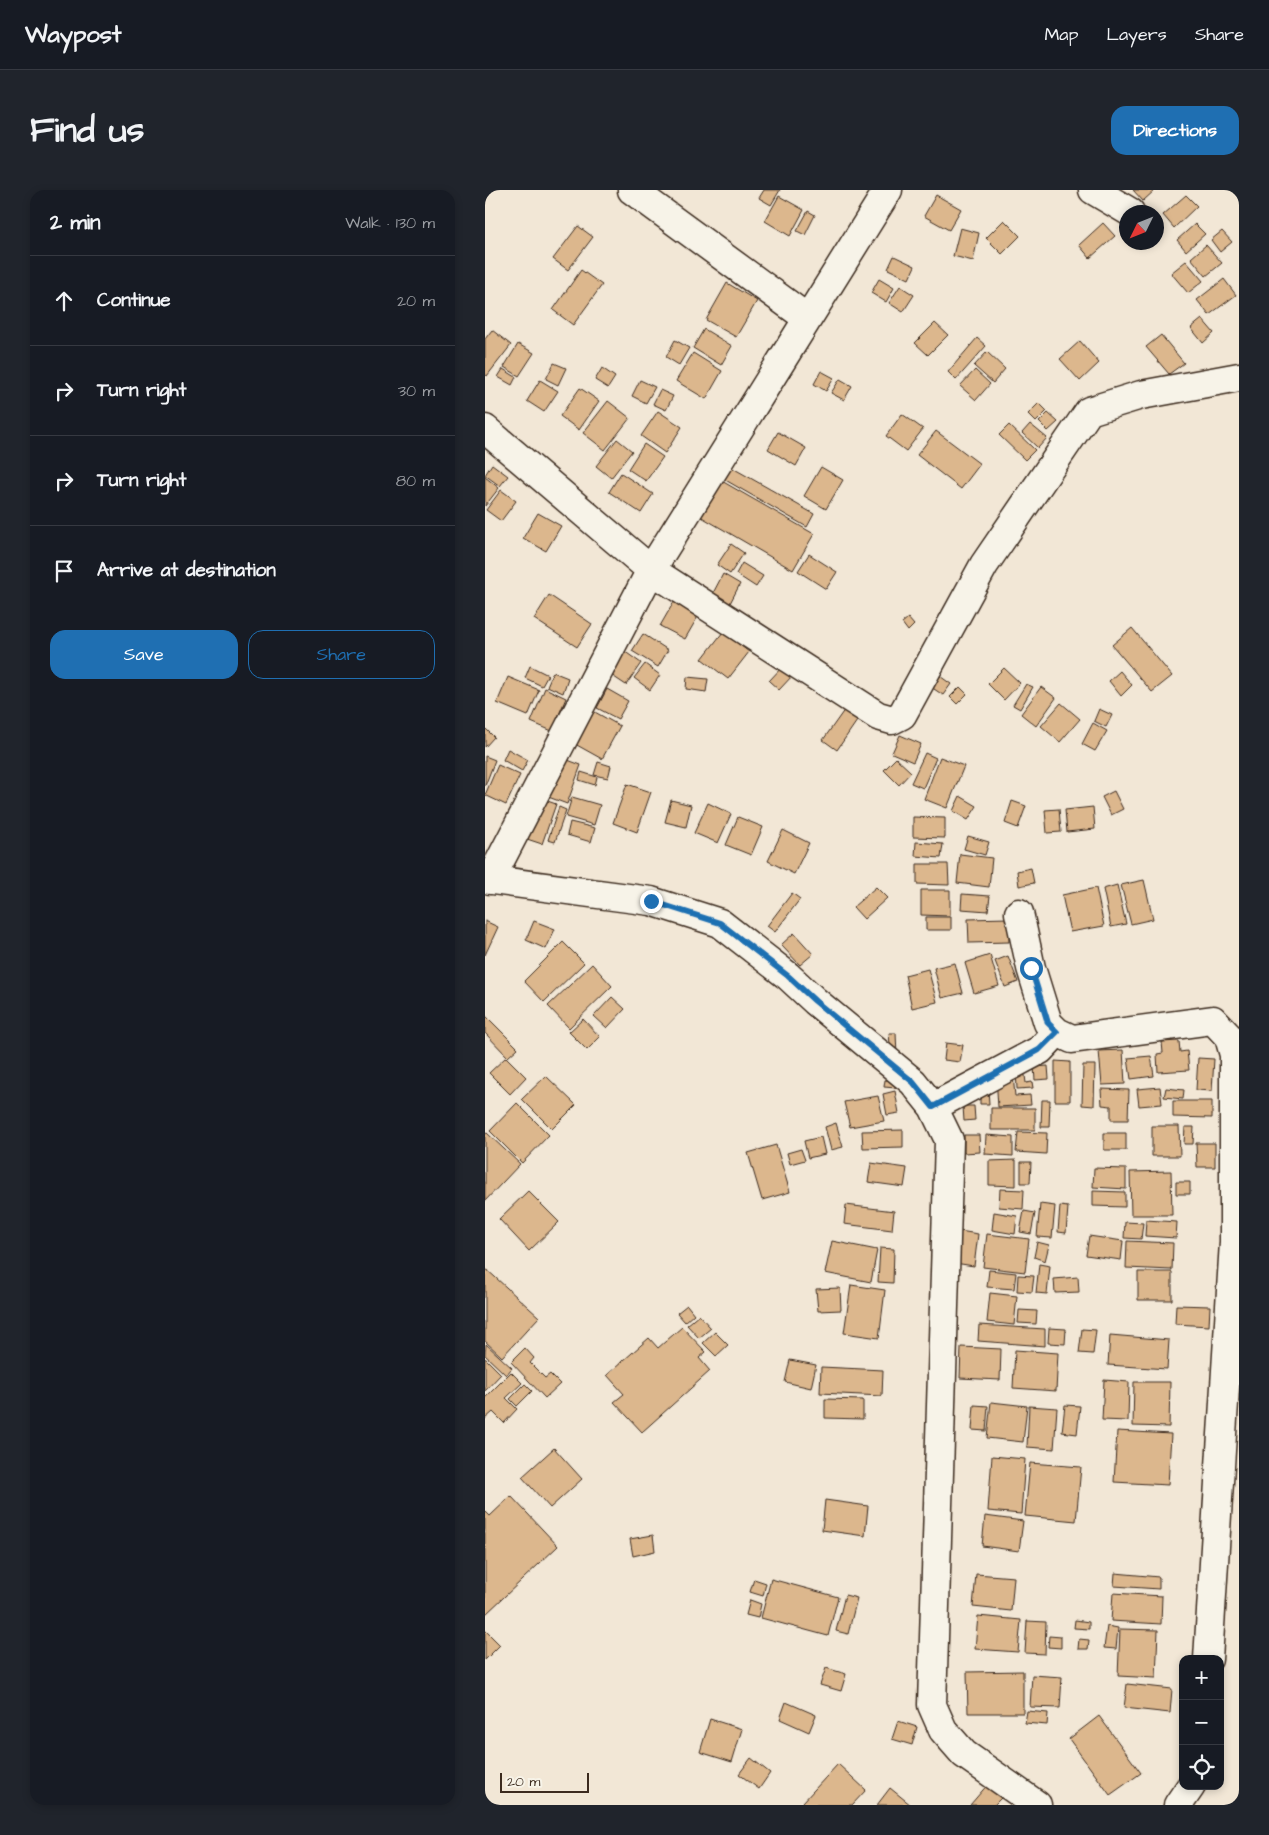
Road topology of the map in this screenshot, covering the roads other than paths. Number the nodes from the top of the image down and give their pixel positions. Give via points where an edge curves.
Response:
1 (632, 190) edge
2 (888, 190) edge
3 (1093, 190) edge
4 (1119, 205) edge
5 (807, 318) junction
6 (1239, 377) edge
7 (485, 429) edge
8 (651, 570) junction
9 (487, 880) edge
10 (1019, 913) dead end
11 (1057, 1032) junction
12 (933, 1107) junction
13 (1208, 1655) edge
14 (1188, 1790) edge
15 (1037, 1805) edge
16 (1178, 1805) edge

1 - 5 street
2 - 5 street
3 - 4 street
5 - 8 street
6 - 8 street via 1141,394 1089,411 984,565 903,715 892,720 878,716
7 - 8 street
8 - 9 street
9 - 12 street via 651,901 720,923 913,1082
10 - 11 street via 1048,1023
11 - 12 street via 1039,1050
11 - 13 street via 1072,1039 1213,1020 1229,1037 1234,1055 1234,1242
12 - 15 street via 949,1140 932,1705 943,1730 964,1754
14 - 16 street

